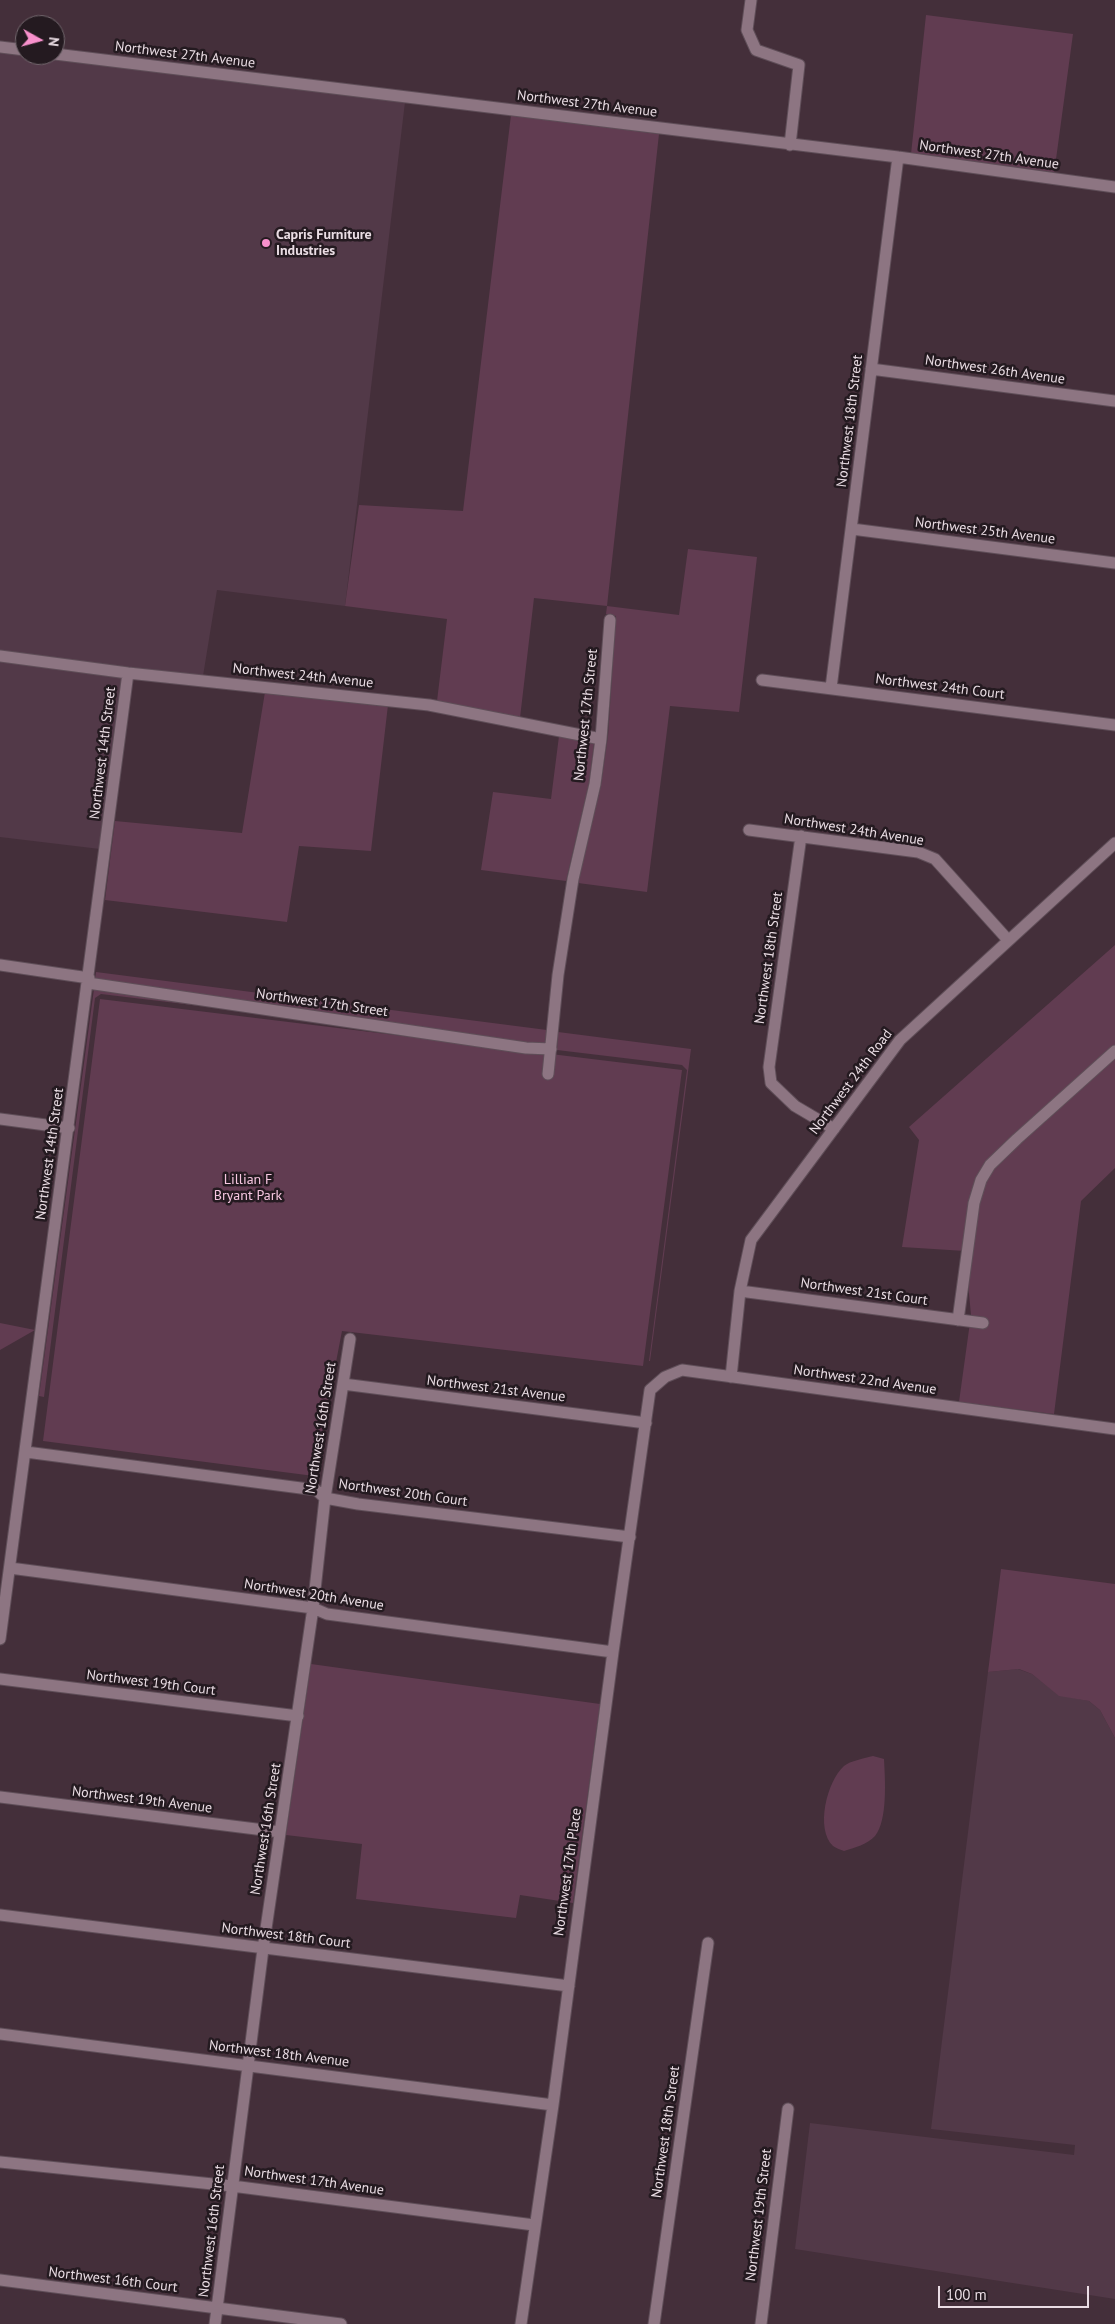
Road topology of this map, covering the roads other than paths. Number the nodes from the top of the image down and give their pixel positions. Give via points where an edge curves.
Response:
1 (751, 0) edge
2 (0, 47) edge
3 (15, 49) edge
4 (65, 55) edge
5 (790, 145) junction
6 (898, 157) junction
7 (1115, 187) edge
8 (871, 369) junction
9 (1115, 401) edge
10 (852, 529) junction
11 (1115, 563) edge
12 (610, 620) dead end
13 (0, 656) edge
14 (128, 673) junction
15 (762, 680) dead end
16 (831, 688) junction
17 (1115, 725) edge
18 (601, 739) junction
19 (749, 830) dead end
20 (801, 836) junction
21 (1115, 843) edge
22 (1008, 940) junction
23 (0, 965) edge
24 (89, 980) junction
25 (551, 1049) junction
26 (1115, 1051) edge
27 (548, 1074) dead end
28 (0, 1119) edge
29 (69, 1128) junction
30 (834, 1130) junction
31 (740, 1291) junction
32 (958, 1320) junction
33 (983, 1323) dead end
34 (350, 1339) dead end
35 (731, 1377) junction
36 (343, 1384) junction
37 (646, 1423) junction
38 (1115, 1429) edge
39 (26, 1452) junction
40 (325, 1498) junction
41 (630, 1537) junction
42 (10, 1568) junction
43 (314, 1608) junction
44 (1, 1622) edge
45 (0, 1639) edge
46 (613, 1652) junction
47 (0, 1679) edge
48 (298, 1716) junction
49 (0, 1797) edge
50 (280, 1832) junction
51 (0, 1916) edge
52 (708, 1943) dead end
53 (263, 1949) junction
54 (569, 1986) junction
55 (0, 2034) edge
56 (248, 2065) junction
57 (553, 2105) junction
58 (788, 2109) dead end
59 (0, 2162) edge
60 (232, 2186) junction
61 (534, 2225) junction
62 (0, 2280) edge
63 (217, 2308) junction
64 (215, 2324) edge
65 (341, 2324) edge
66 (520, 2324) edge
67 (654, 2324) edge
68 (760, 2324) edge

1 - 5 street via 747,30 756,50 799,65
2 - 3 street
4 - 5 street, Northwest 27th Avenue
5 - 6 street, Northwest 27th Avenue
6 - 7 street, Northwest 27th Avenue
6 - 8 street, Northwest 18th Street
8 - 9 street, Northwest 26th Avenue
8 - 10 street, Northwest 18th Street
10 - 11 street, Northwest 25th Avenue
10 - 16 street, Northwest 18th Street
12 - 18 street, Northwest 17th Street
13 - 14 street, Northwest 24th Avenue
14 - 18 street, Northwest 24th Avenue via 429,705
14 - 24 street, Northwest 14th Street
15 - 16 street, Northwest 24th Court
16 - 17 street, Northwest 24th Court
18 - 25 street, Northwest 17th Street via 595,784 573,879 558,975
19 - 20 street, Northwest 24th Avenue
20 - 22 street, Northwest 24th Avenue via 918,852 935,859
20 - 30 street, Northwest 18th Street via 768,1067 771,1083 795,1106
21 - 22 street, Northwest 24th Road
22 - 30 street, Northwest 24th Road via 900,1040
23 - 24 street, Northwest 17th Street
24 - 25 street, Northwest 17th Street via 526,1048
24 - 29 street, Northwest 14th Street
25 - 27 street, Northwest 17th Street
26 - 32 street via 990,1165 981,1180 974,1203
28 - 29 street
29 - 39 street, Northwest 14th Street
30 - 31 street, Northwest 24th Road via 751,1240
31 - 32 street, Northwest 21st Court
31 - 35 street, Northwest 24th Road
32 - 33 street, Northwest 21st Court
34 - 36 street, Northwest 16th Street
35 - 37 street, Northwest 22nd Avenue via 682,1370 665,1377 650,1390
35 - 38 street, Northwest 22nd Avenue
36 - 37 street, Northwest 21st Avenue
36 - 40 street, Northwest 16th Street
37 - 41 street, Northwest 17th Place
39 - 40 street, Northwest 20th Court via 316,1490
39 - 42 street, Northwest 14th Street
40 - 41 street, Northwest 20th Court
40 - 43 street, Northwest 16th Street
41 - 46 street, Northwest 17th Place
42 - 43 street, Northwest 20th Avenue
42 - 44 street, Northwest 14th Street
43 - 46 street, Northwest 20th Avenue via 327,1614
43 - 48 street, Northwest 16th Street
44 - 45 street, Northwest 14th Street
46 - 54 street, Northwest 17th Place
47 - 48 street, Northwest 19th Court
48 - 50 street, Northwest 16th Street
49 - 50 street, Northwest 19th Avenue
50 - 53 street, Northwest 16th Street
51 - 53 street, Northwest 18th Court
52 - 67 street, Northwest 18th Street
53 - 54 street, Northwest 18th Court
53 - 56 street, Northwest 16th Street
54 - 57 street, Northwest 17th Place
55 - 56 street, Northwest 18th Avenue
56 - 57 street, Northwest 18th Avenue
56 - 60 street, Northwest 16th Street
57 - 61 street, Northwest 17th Place
58 - 68 street, Northwest 19th Street
59 - 60 street, Northwest 17th Avenue
60 - 61 street, Northwest 17th Avenue
60 - 63 street, Northwest 16th Street
61 - 66 street, Northwest 17th Place
62 - 63 street, Northwest 16th Court
63 - 64 street, Northwest 16th Street
63 - 65 street, Northwest 16th Court

